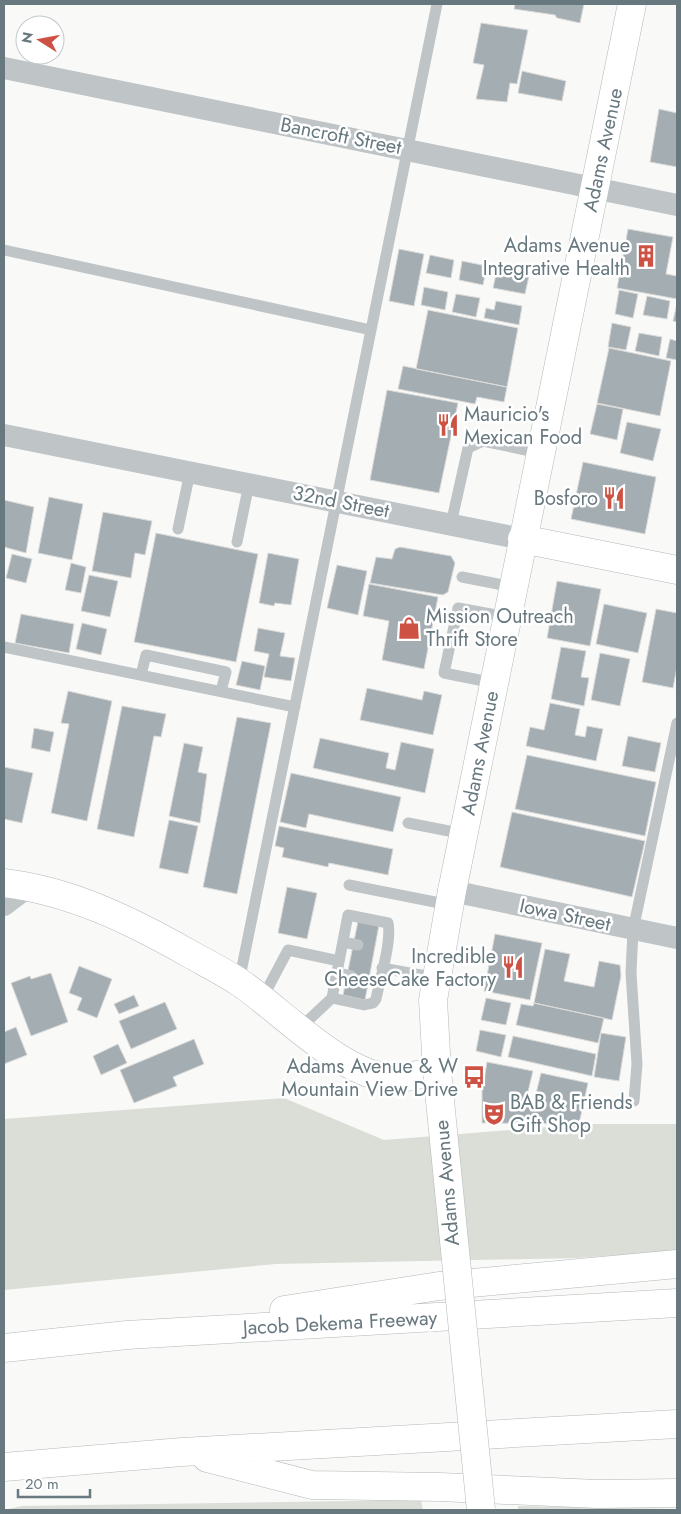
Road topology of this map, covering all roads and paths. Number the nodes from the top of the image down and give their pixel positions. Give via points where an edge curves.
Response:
1 (437, 4) edge
2 (632, 4) edge
3 (4, 68) edge
4 (408, 150) junction
5 (595, 188) junction
6 (677, 205) edge
7 (4, 250) edge
8 (371, 330) junction
9 (4, 435) edge
10 (540, 453) junction
11 (190, 472) junction
12 (249, 484) junction
13 (336, 501) junction
14 (451, 524) junction
15 (178, 529) dead end
16 (522, 539) junction
17 (237, 542) dead end
18 (677, 570) edge
19 (462, 577) dead end
20 (513, 587) junction
21 (507, 617) junction
22 (4, 647) edge
23 (141, 675) junction
24 (494, 683) junction
25 (221, 691) junction
26 (296, 707) junction
27 (677, 722) edge
28 (674, 756) edge
29 (408, 822) dead end
30 (464, 834) junction
31 (16, 885) edge
32 (349, 885) dead end
33 (451, 898) junction
34 (4, 905) edge
35 (633, 930) junction
36 (677, 938) edge
37 (343, 942) junction
38 (358, 945) dead end
39 (339, 960) junction
40 (382, 968) junction
41 (337, 973) junction
42 (351, 976) dead end
43 (437, 978) junction
44 (239, 982) junction
45 (332, 998) junction
46 (262, 999) junction
47 (300, 1028) junction
48 (436, 1071) junction
49 (634, 1101) dead end
50 (677, 1264) edge
51 (677, 1303) edge
52 (127, 1335) junction
53 (4, 1348) edge
54 (677, 1424) edge
55 (182, 1452) junction
56 (4, 1467) edge
57 (677, 1494) edge
58 (481, 1510) edge

1 - 4 lane
2 - 5 main road, Adams Avenue
3 - 4 street, Bancroft Street
4 - 5 street, Bancroft Street
4 - 8 lane
5 - 6 street, Bancroft Street
5 - 10 main road, Adams Avenue
7 - 8 lane
8 - 13 lane
9 - 11 street, 32nd Street
10 - 14 lane via 482,441 468,448
10 - 16 main road, Adams Avenue
11 - 12 street, 32nd Street
11 - 15 lane
12 - 13 street, 32nd Street
12 - 17 lane
13 - 14 street, 32nd Street
13 - 26 lane
14 - 16 street, 32nd Street
16 - 18 main road, 32nd Street
16 - 20 main road, Adams Avenue
19 - 20 lane
20 - 21 main road, Adams Avenue
21 - 24 main road, Adams Avenue
21 - 24 lane via 458,608 444,673
22 - 23 lane
23 - 25 lane
23 - 25 lane via 146,655 226,672
24 - 30 main road, Adams Avenue
25 - 26 lane
26 - 44 lane
27 - 28 lane
28 - 35 lane
29 - 30 lane
30 - 33 main road, Adams Avenue
31 - 34 street
31 - 44 main road via 80,902 138,924
32 - 33 lane
33 - 35 street, Iowa Street
33 - 43 main road, Adams Avenue, bridge
35 - 36 street, Iowa Street
35 - 49 lane via 631,973 637,1064
37 - 38 lane
37 - 39 lane
37 - 40 lane via 348,915 388,923
39 - 41 lane
39 - 46 lane via 288,950
40 - 43 lane
40 - 45 lane via 376,981 373,1003 364,1005
41 - 42 lane
41 - 45 lane
43 - 48 main road, Adams Avenue, bridge via 433,1000
44 - 46 main road
45 - 47 lane
46 - 47 main road
47 - 48 main road via 325,1049 358,1069 394,1078
48 - 58 main road, Adams Avenue, bridge
50 - 52 main road via 439,1286
51 - 52 main road, Jacob Dekema Freeway
52 - 53 main road, Jacob Dekema Freeway
54 - 55 main road
55 - 56 main road
55 - 57 main road via 312,1485

